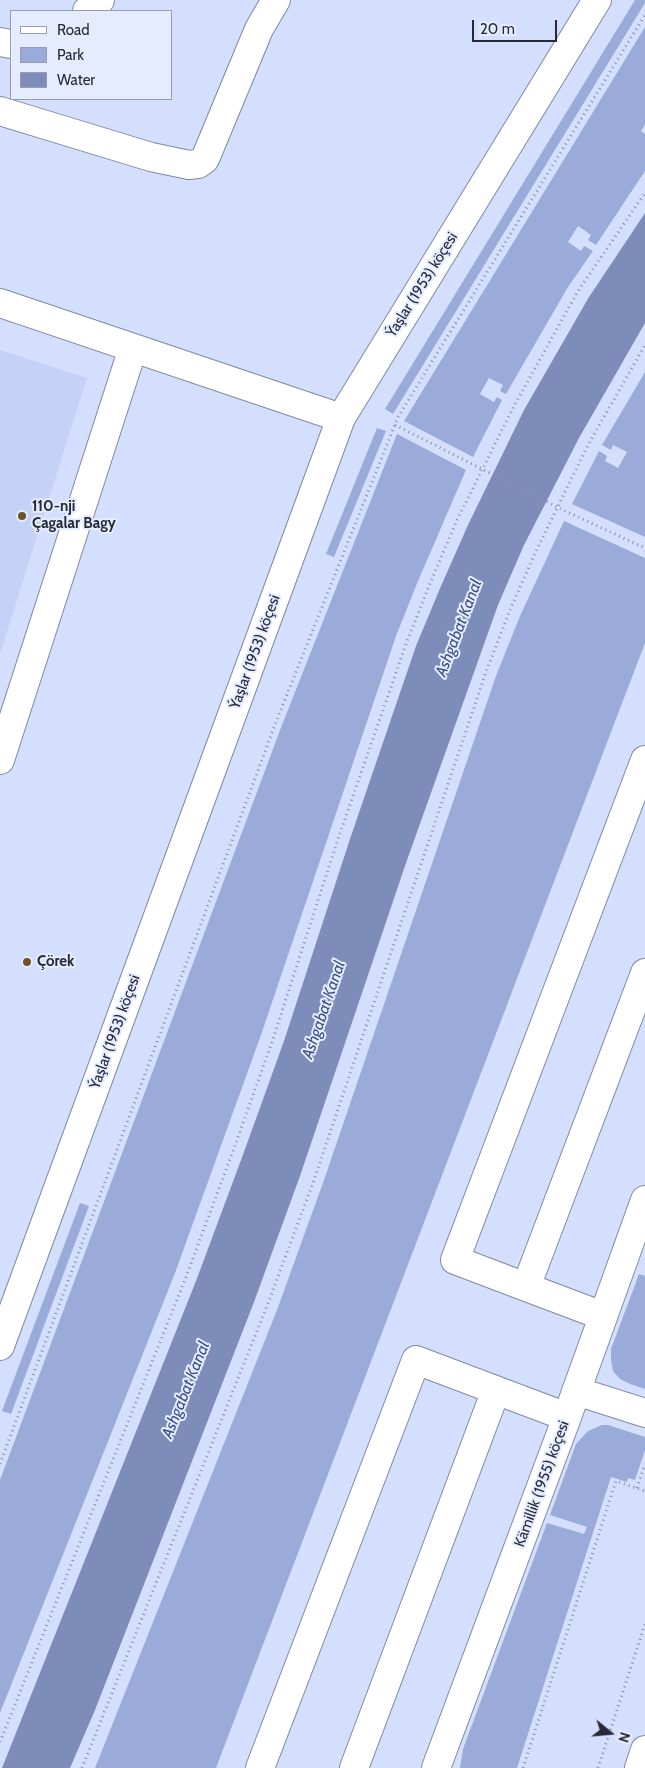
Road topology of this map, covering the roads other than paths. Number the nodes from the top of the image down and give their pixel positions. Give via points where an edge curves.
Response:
1 (100, 0) edge
2 (276, 0) edge
3 (597, 0) edge
4 (87, 10) edge
5 (0, 111) edge
6 (0, 303) edge
7 (133, 348) junction
8 (341, 418) junction
9 (0, 760) edge
10 (645, 760) edge
11 (645, 973) edge
12 (634, 1032) edge
13 (645, 1200) edge
14 (526, 1287) junction
15 (603, 1316) junction
16 (0, 1346) edge
17 (496, 1390) junction
18 (576, 1392) junction
19 (645, 1413) edge
20 (567, 1417) junction
21 (645, 1750) edge
22 (269, 1766) edge
23 (354, 1768) edge
24 (436, 1768) edge
25 (639, 1768) edge

1 - 4 street
2 - 5 street via 259,29 205,159 198,164 151,157
3 - 8 street, Ýaşlar (1953) köçesi
6 - 7 street
7 - 8 street
7 - 9 street
8 - 16 street, Ýaşlar (1953) köçesi
10 - 14 street via 455,1260
11 - 12 street
12 - 14 street
13 - 15 street, Kämillik (1955) köçesi
14 - 15 street
15 - 18 street, Kämillik (1955) köçesi
17 - 20 street
17 - 22 street via 416,1360
17 - 23 street
18 - 19 street
18 - 20 street, Kämillik (1955) köçesi
20 - 24 street, Kämillik (1955) köçesi
21 - 25 street

